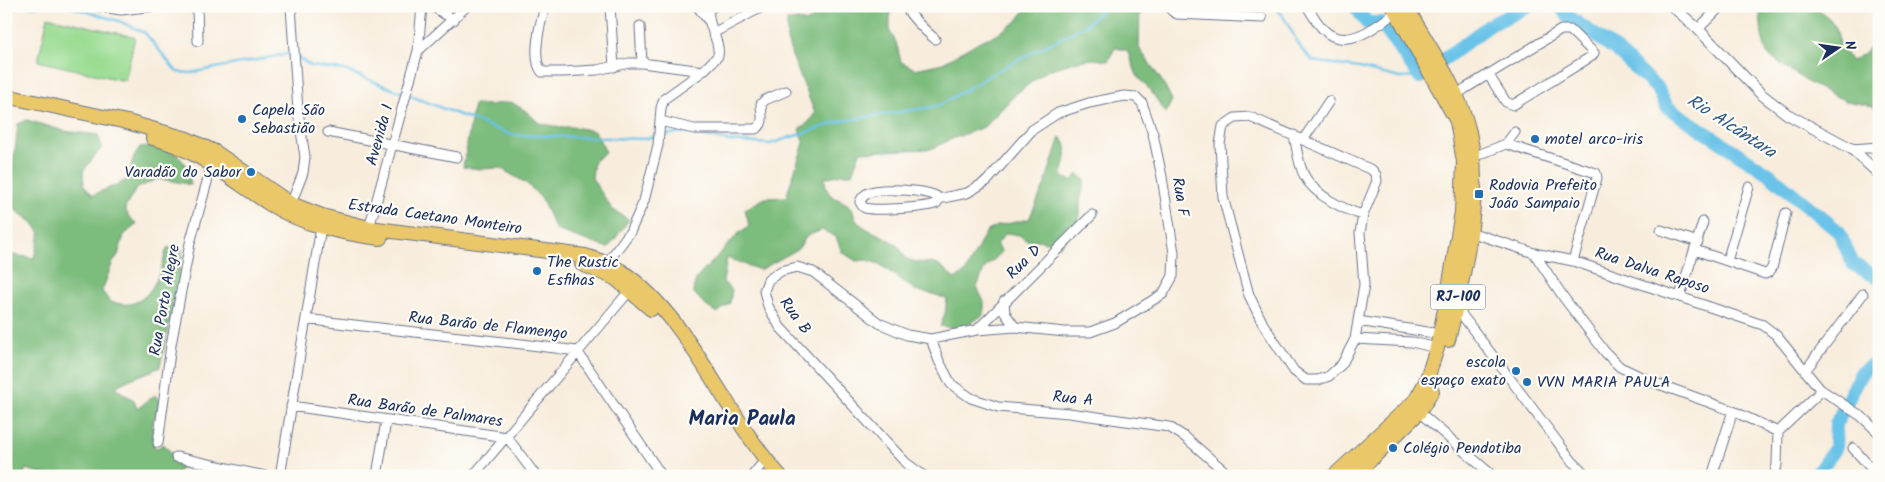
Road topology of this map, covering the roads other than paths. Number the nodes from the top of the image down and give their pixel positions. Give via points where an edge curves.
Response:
1 (96, 6) edge
2 (155, 6) edge
3 (197, 6) edge
4 (290, 6) edge
5 (422, 6) edge
6 (432, 6) edge
7 (467, 6) edge
8 (546, 6) edge
9 (610, 6) edge
10 (697, 6) edge
11 (713, 6) edge
12 (764, 6) edge
13 (905, 6) edge
14 (1170, 6) edge
15 (1307, 6) edge
16 (1672, 6) edge
17 (1721, 6) edge
18 (1405, 10) edge
19 (1262, 18) dead end
20 (454, 20) junction
21 (708, 20) junction
22 (640, 26) dead end
23 (1698, 29) junction
24 (713, 33) junction
25 (935, 39) dead end
26 (198, 41) dead end
27 (418, 51) junction
28 (642, 63) junction
29 (614, 67) junction
30 (703, 71) junction
31 (1488, 74) junction
32 (786, 91) dead end
33 (1451, 93) junction
34 (6, 96) edge
35 (1330, 100) dead end
36 (6, 105) edge
37 (660, 121) junction
38 (328, 132) dead end
39 (1515, 132) dead end
40 (1294, 136) junction
41 (1303, 140) junction
42 (1506, 144) junction
43 (392, 145) junction
44 (1879, 147) edge
45 (1852, 149) junction
46 (457, 157) dead end
47 (1473, 158) junction
48 (212, 164) junction
49 (1879, 174) edge
50 (1749, 187) dead end
51 (938, 199) junction
52 (291, 204) junction
53 (1786, 213) dead end
54 (1092, 215) dead end
55 (1363, 215) junction
56 (322, 222) junction
57 (1703, 222) dead end
58 (369, 228) junction
59 (1661, 230) dead end
60 (1470, 232) junction
61 (1696, 246) junction
62 (1534, 253) junction
63 (1727, 261) junction
64 (1573, 262) junction
65 (607, 264) junction
66 (638, 290) junction
67 (1863, 294) dead end
68 (1680, 296) junction
69 (1004, 301) junction
70 (1456, 307) junction
71 (306, 320) junction
72 (1358, 321) junction
73 (1015, 327) junction
74 (977, 330) junction
75 (1440, 334) junction
76 (931, 339) junction
77 (1356, 339) junction
78 (1437, 348) junction
79 (577, 351) junction
80 (1805, 371) junction
81 (1820, 389) junction
82 (291, 406) junction
83 (1733, 411) junction
84 (1419, 412) junction
85 (386, 421) junction
86 (1778, 432) junction
87 (1879, 433) edge
88 (507, 437) junction
89 (158, 443) dead end
90 (1853, 448) dead end
91 (176, 456) dead end
92 (761, 472) edge
93 (1228, 475) edge
94 (266, 476) edge
95 (280, 476) edge
96 (377, 476) edge
97 (473, 476) edge
98 (536, 476) edge
99 (662, 476) edge
100 (780, 476) edge
101 (924, 476) edge
102 (1334, 476) edge
103 (1354, 476) edge
104 (1493, 476) edge
105 (1587, 476) edge
106 (1712, 476) edge
107 (1774, 476) edge
108 (1878, 476) edge

1 - 2 street via 121,10
3 - 26 street
4 - 52 street via 305,157 303,173
5 - 27 street, Avenida 1
6 - 20 street
7 - 20 street
8 - 29 street via 538,35 537,54 542,72
9 - 29 street
10 - 21 street
11 - 21 street
12 - 24 street
13 - 25 street via 923,30
14 - 19 street via 1178,14
15 - 18 street via 1323,29 1332,36 1345,39
16 - 23 street
17 - 23 street
18 - 33 main road, RJ-100
20 - 27 street
21 - 24 street
22 - 28 street
23 - 45 street via 1761,94 1810,128
24 - 30 street via 718,56
27 - 43 street, Avenida 1
28 - 29 street
28 - 30 street
30 - 37 street via 664,99
31 - 31 street via 1566,29 1594,53 1513,105 1506,102
31 - 33 street
32 - 37 street via 761,104 762,123 755,129 694,129
33 - 47 main road, RJ-100 via 1467,124
33 - 75 main road, RJ-100 via 1460,133 1464,183 1458,242
34 - 52 main road, Estrada Caetano Monteiro via 127,122 187,139 215,152
35 - 41 street
36 - 48 main road, Estrada Caetano Monteiro via 161,140
37 - 65 street via 658,144 644,201 630,232
38 - 43 street
39 - 42 street
40 - 41 street
40 - 55 street via 1305,178 1325,198 1347,211
40 - 77 street via 1250,117 1235,118 1223,126 1220,144 1223,197 1249,295 1278,348 1294,371 1306,380 1329,376 1342,364
41 - 55 street via 1372,170 1377,182
42 - 47 street
42 - 64 street via 1596,173 1598,178
43 - 46 street
43 - 58 street, Avenida 1
44 - 45 street
45 - 49 street
47 - 60 main road, RJ-100
48 - 56 main road, Estrada Caetano Monteiro via 271,205
48 - 89 street, Rua Porto Alegre via 190,243 171,345
50 - 63 street
51 - 51 street, Rua F via 927,193 878,190 869,192 860,202 866,208 882,209 932,205
51 - 73 street, Rua F via 967,192 987,181 1032,130 1058,113 1124,96 1136,97 1142,103 1153,134 1174,253 1173,276 1163,294 1115,323 1090,332
52 - 56 main road, Estrada Caetano Monteiro
53 - 63 street via 1769,272 1764,274
54 - 69 street, Rua D
55 - 72 street via 1360,233 1364,285
56 - 58 main road, Estrada Caetano Monteiro
56 - 66 main road, Estrada Caetano Monteiro via 348,234 586,265
56 - 71 street
57 - 61 street
58 - 65 main road, Estrada Caetano Monteiro via 586,256
59 - 61 street
60 - 62 street, Rua Dalva Raposo
60 - 70 main road, RJ-100
61 - 63 street
61 - 68 street
62 - 64 street, Rua Dalva Raposo
62 - 83 street via 1564,298 1620,367 1650,382
64 - 68 street, Rua Dalva Raposo
65 - 66 main road, Estrada Caetano Monteiro via 620,271
66 - 79 street via 626,295
66 - 92 main road, Estrada Caetano Monteiro via 667,327
66 - 100 main road, Estrada Caetano Monteiro via 669,316
67 - 80 street
68 - 80 street, Rua Dalva Raposo via 1764,325
69 - 73 street via 1005,313
69 - 74 street, Rua D
70 - 84 main road, RJ-100 via 1442,365
70 - 105 street via 1572,461
71 - 79 street, Rua Barão de Flamengo
71 - 82 street
72 - 75 street
72 - 77 street
73 - 74 street, Rua F
74 - 76 street, Rua F
75 - 78 main road, RJ-100
76 - 93 street, Rua A via 950,384 971,398 998,407 1169,427
76 - 101 street, Rua B via 907,335 879,323 813,272 797,267 781,271 768,280 764,291 780,327 906,463
77 - 78 street via 1412,342
78 - 102 main road, RJ-100 via 1426,382 1416,400
79 - 88 street
79 - 99 street, Rua Barão de Flamengo
80 - 81 street, Rua Dalva Raposo
81 - 86 street
81 - 87 street, Rua Dalva Raposo
82 - 85 street, Rua Barão de Palmares
82 - 95 street
83 - 86 street
83 - 106 street
84 - 103 main road, RJ-100
84 - 104 street
85 - 88 street, Rua Barão de Palmares
85 - 96 street
86 - 107 street
88 - 97 street
88 - 98 street, Rua Barão de Palmares
90 - 108 street
91 - 94 street

